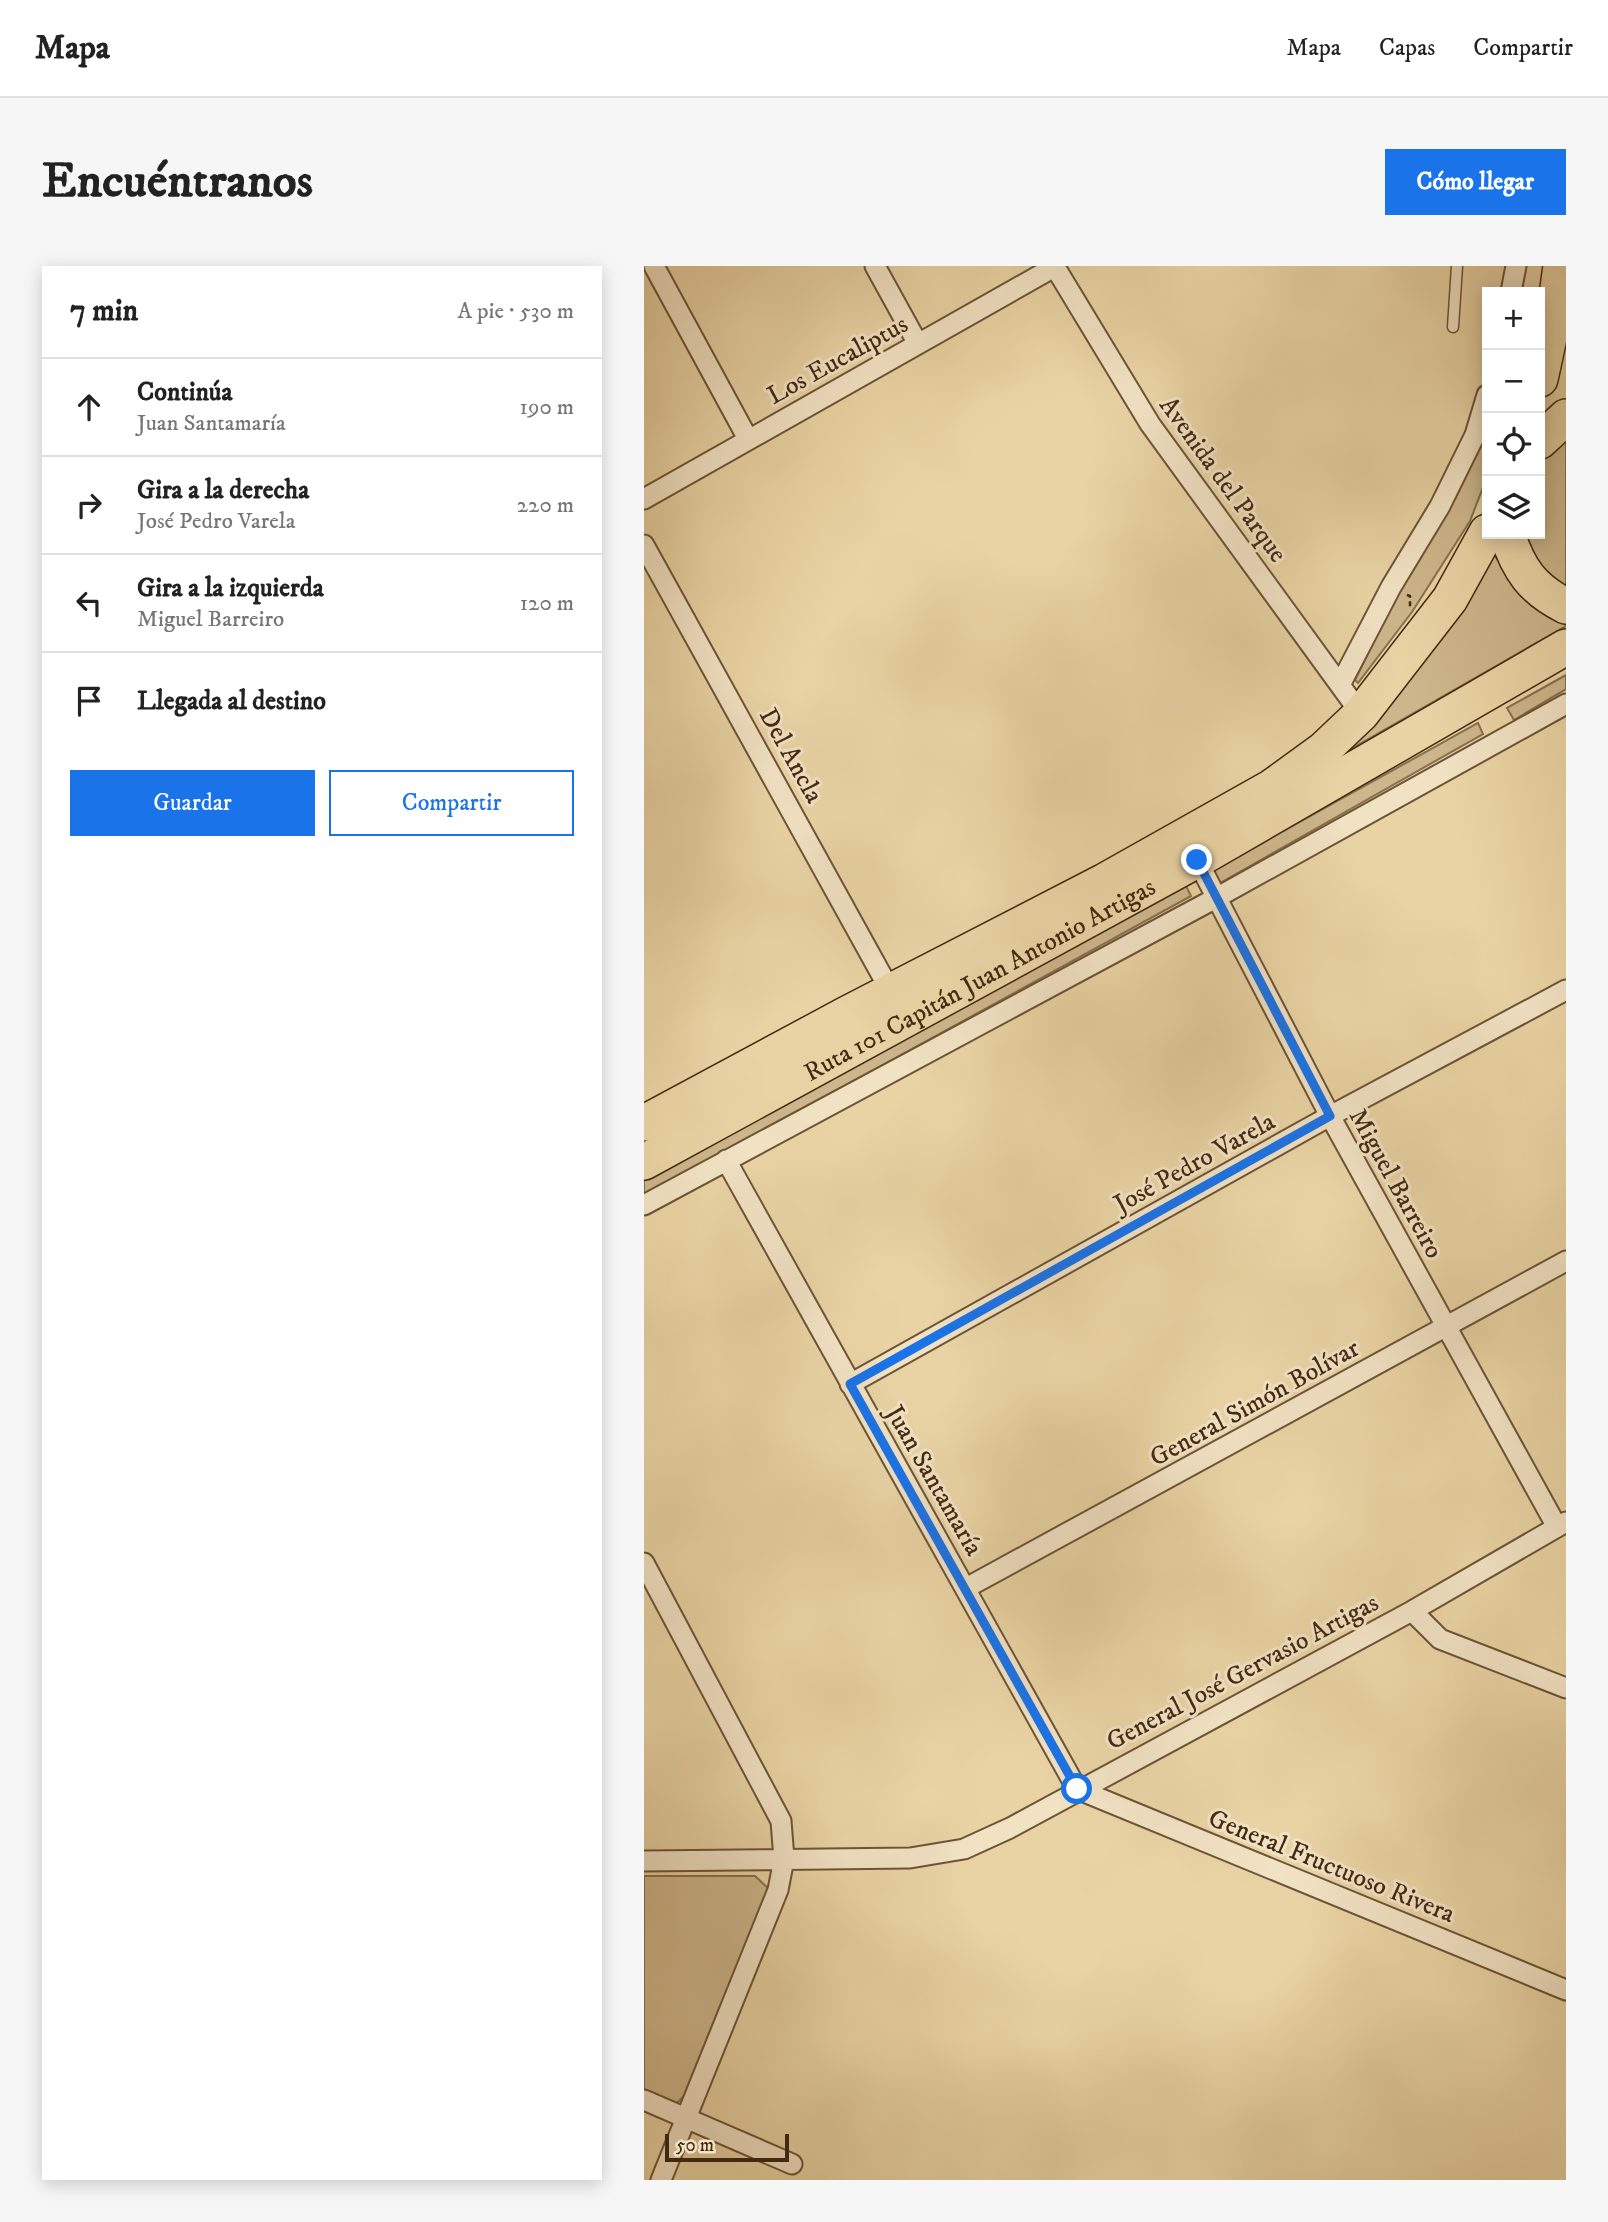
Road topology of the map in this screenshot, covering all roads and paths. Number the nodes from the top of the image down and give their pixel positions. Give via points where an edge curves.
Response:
1 (654, 266) edge
2 (875, 266) edge
3 (1056, 266) edge
4 (1457, 266) edge
5 (1516, 266) edge
6 (1561, 266) edge
7 (1512, 287) edge
8 (1453, 327) dead end
9 (918, 344) junction
10 (1545, 356) edge
11 (1482, 412) edge
12 (1566, 417) edge
13 (1545, 436) edge
14 (748, 439) junction
15 (644, 499) edge
16 (1483, 539) edge
17 (1509, 539) edge
18 (644, 545) edge
19 (1566, 606) edge
20 (1566, 647) edge
21 (1340, 685) junction
22 (1566, 704) edge
23 (1361, 713) junction
24 (1197, 860) junction
25 (1216, 898) junction
26 (1566, 989) edge
27 (891, 992) junction
28 (1330, 1116) junction
29 (644, 1124) edge
30 (726, 1160) junction
31 (644, 1162) edge
32 (644, 1205) edge
33 (1566, 1261) edge
34 (1446, 1326) junction
35 (850, 1384) junction
36 (1562, 1525) edge
37 (644, 1563) edge
38 (966, 1588) junction
39 (1412, 1611) junction
40 (1566, 1688) edge
41 (1077, 1789) junction
42 (784, 1859) junction
43 (644, 1861) edge
44 (1566, 1990) edge
45 (644, 2100) edge
46 (687, 2118) junction
47 (792, 2164) dead end
48 (661, 2180) edge

1 - 14 street
2 - 9 street
3 - 9 street, Los Eucaliptus
3 - 21 street, Avenida del Parque via 1150,424
4 - 8 lane
5 - 7 street
6 - 10 highway
9 - 14 street, Los Eucaliptus
11 - 21 street via 1440,506
12 - 13 highway
14 - 15 street, Los Eucaliptus
16 - 23 highway, Ruta 101 Capitán Juan Antonio Artigas via 1450,599
17 - 19 highway via 1530,581
18 - 27 street, Del Ancla
20 - 24 highway, Ruta 101 Capitán Juan Antonio Artigas
21 - 23 street, Avenida del Parque
22 - 25 street
23 - 27 highway, Ruta 101 Capitán Juan Antonio Artigas via 1323,750 1272,787 1148,858
24 - 25 street, Miguel Barreiro
24 - 31 highway, Ruta 101 Capitán Juan Antonio Artigas
25 - 28 street, Miguel Barreiro
25 - 30 street
26 - 28 street, José Pedro Varela
27 - 29 highway, Ruta 101 Capitán Juan Antonio Artigas
28 - 34 street, Miguel Barreiro
28 - 35 street, José Pedro Varela
30 - 32 street
30 - 35 street, Juan Santamaría
33 - 34 street, General Simón Bolívar
34 - 36 street, Miguel Barreiro
34 - 38 street, General Simón Bolívar
35 - 38 street, Juan Santamaría
36 - 39 street, General José Gervasio Artigas
37 - 42 street via 780,1821
38 - 41 street, Juan Santamaría
39 - 40 street via 1440,1639
39 - 41 street, General José Gervasio Artigas
41 - 42 street, General José Gervasio Artigas via 964,1849 910,1858
41 - 44 street, General Fructuoso Rivera
42 - 43 street, General José Gervasio Artigas
42 - 46 street via 778,1890
45 - 46 street
46 - 47 street
46 - 48 street

